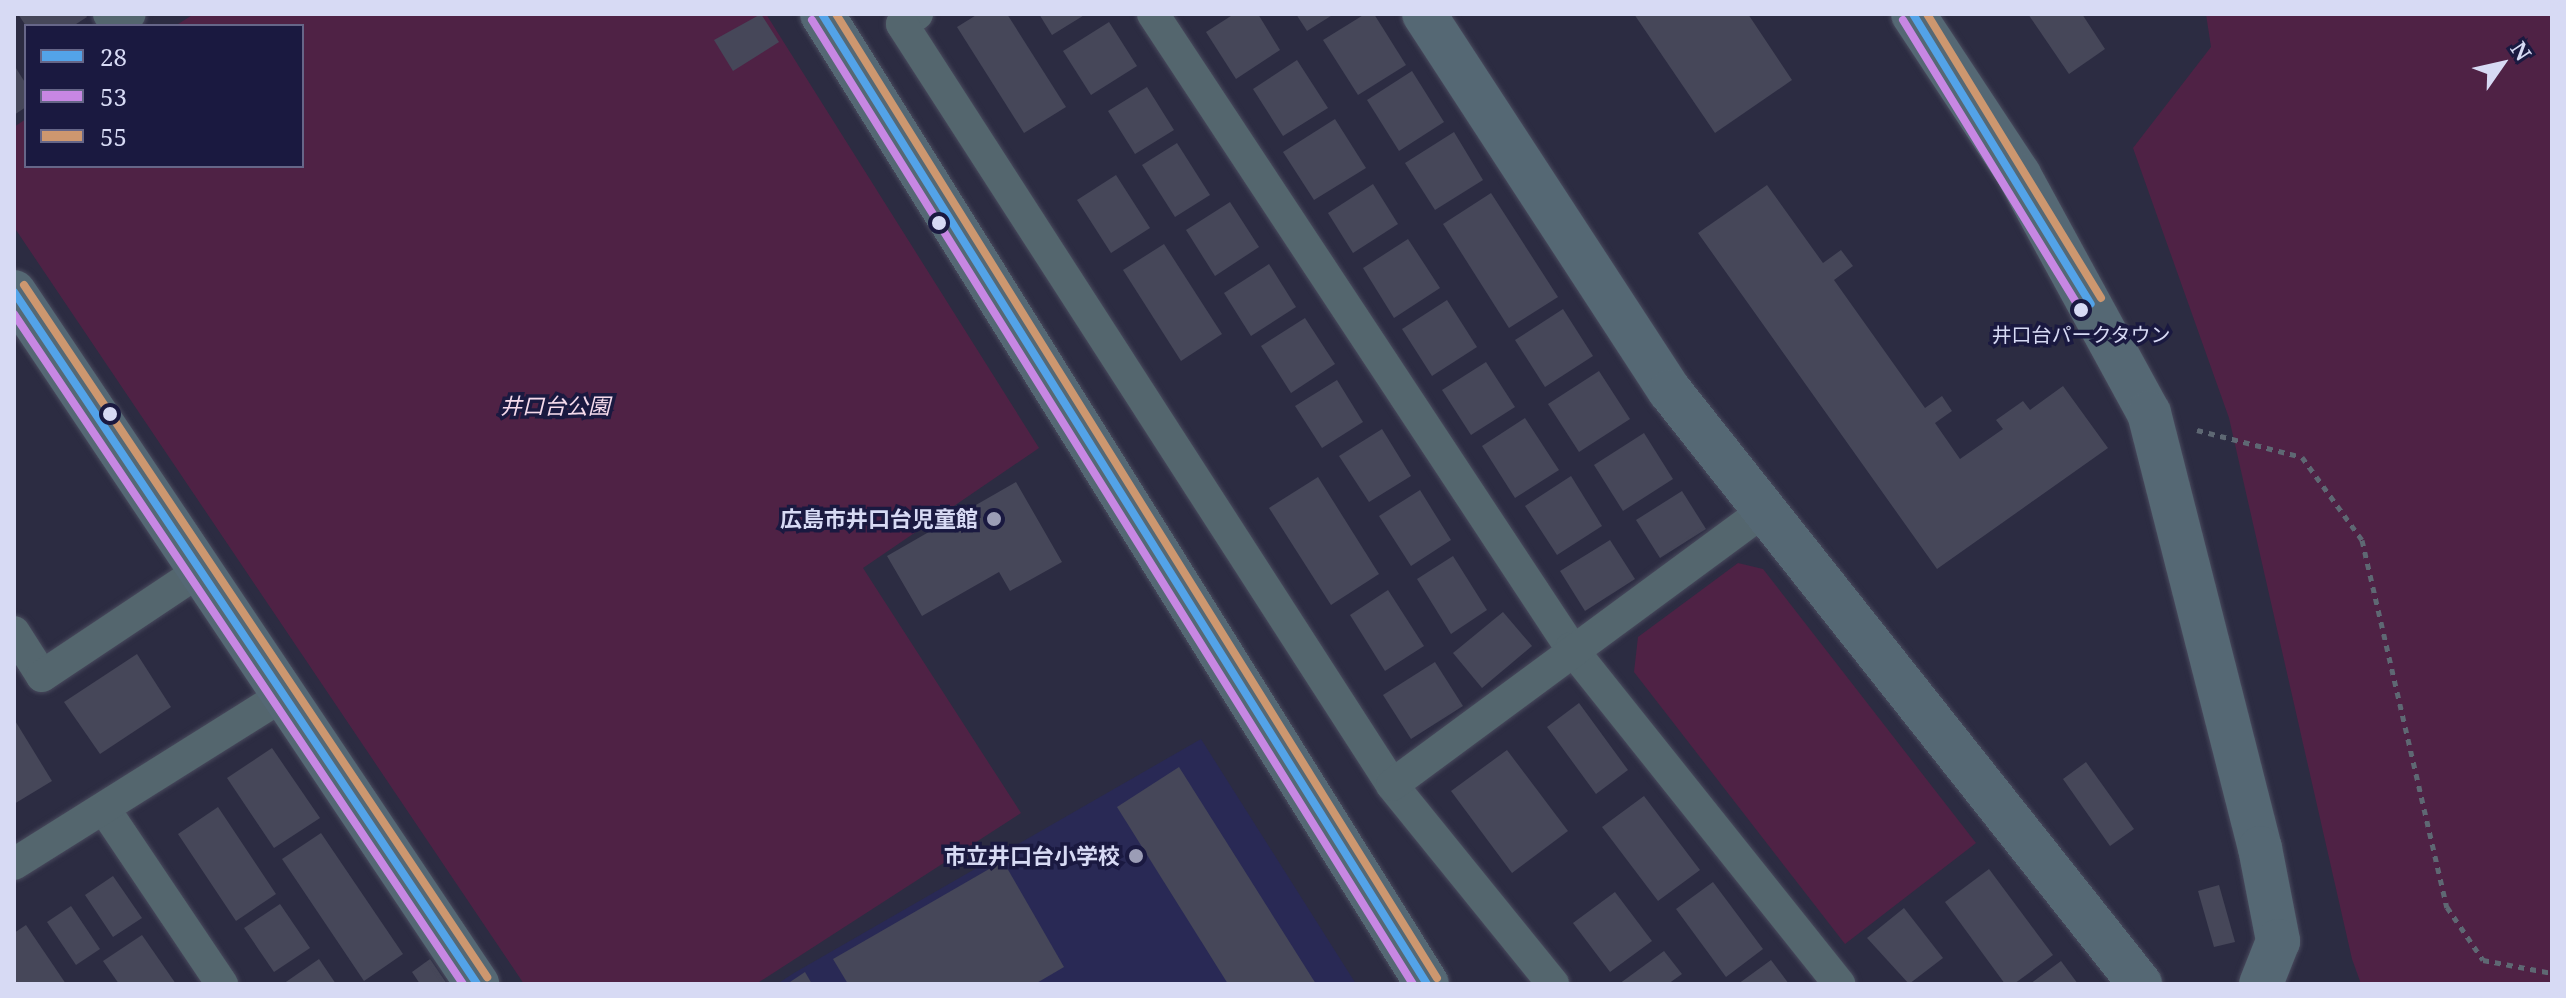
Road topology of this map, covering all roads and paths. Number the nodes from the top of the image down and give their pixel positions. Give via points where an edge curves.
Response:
1 (109, 14) edge
2 (130, 14) edge
3 (822, 14) edge
4 (917, 14) edge
5 (1153, 14) edge
6 (1424, 14) edge
7 (1913, 14) edge
8 (14, 292) edge
9 (2149, 413) junction
10 (1763, 511) junction
11 (198, 572) junction
12 (14, 632) edge
13 (1571, 648) junction
14 (280, 697) junction
15 (1392, 785) junction
16 (105, 810) junction
17 (14, 864) edge
18 (2552, 973) edge
19 (222, 984) edge
20 (477, 984) edge
21 (1427, 984) edge
22 (1553, 984) edge
23 (1839, 984) edge
24 (2140, 984) edge
25 (2261, 984) edge

1 - 2 street via 115,23
3 - 21 street
4 - 15 street via 902,24
5 - 13 street
6 - 10 street via 1670,391
7 - 9 street via 2019,175
8 - 11 street
9 - 18 path via 2248,447 2302,457 2362,540 2447,907 2483,960
9 - 25 street via 2260,848 2278,941
10 - 13 street
10 - 24 street
11 - 12 street via 42,676
11 - 14 street
13 - 15 street
13 - 23 street
14 - 16 street
14 - 20 street
15 - 22 street
16 - 17 street
16 - 19 street

